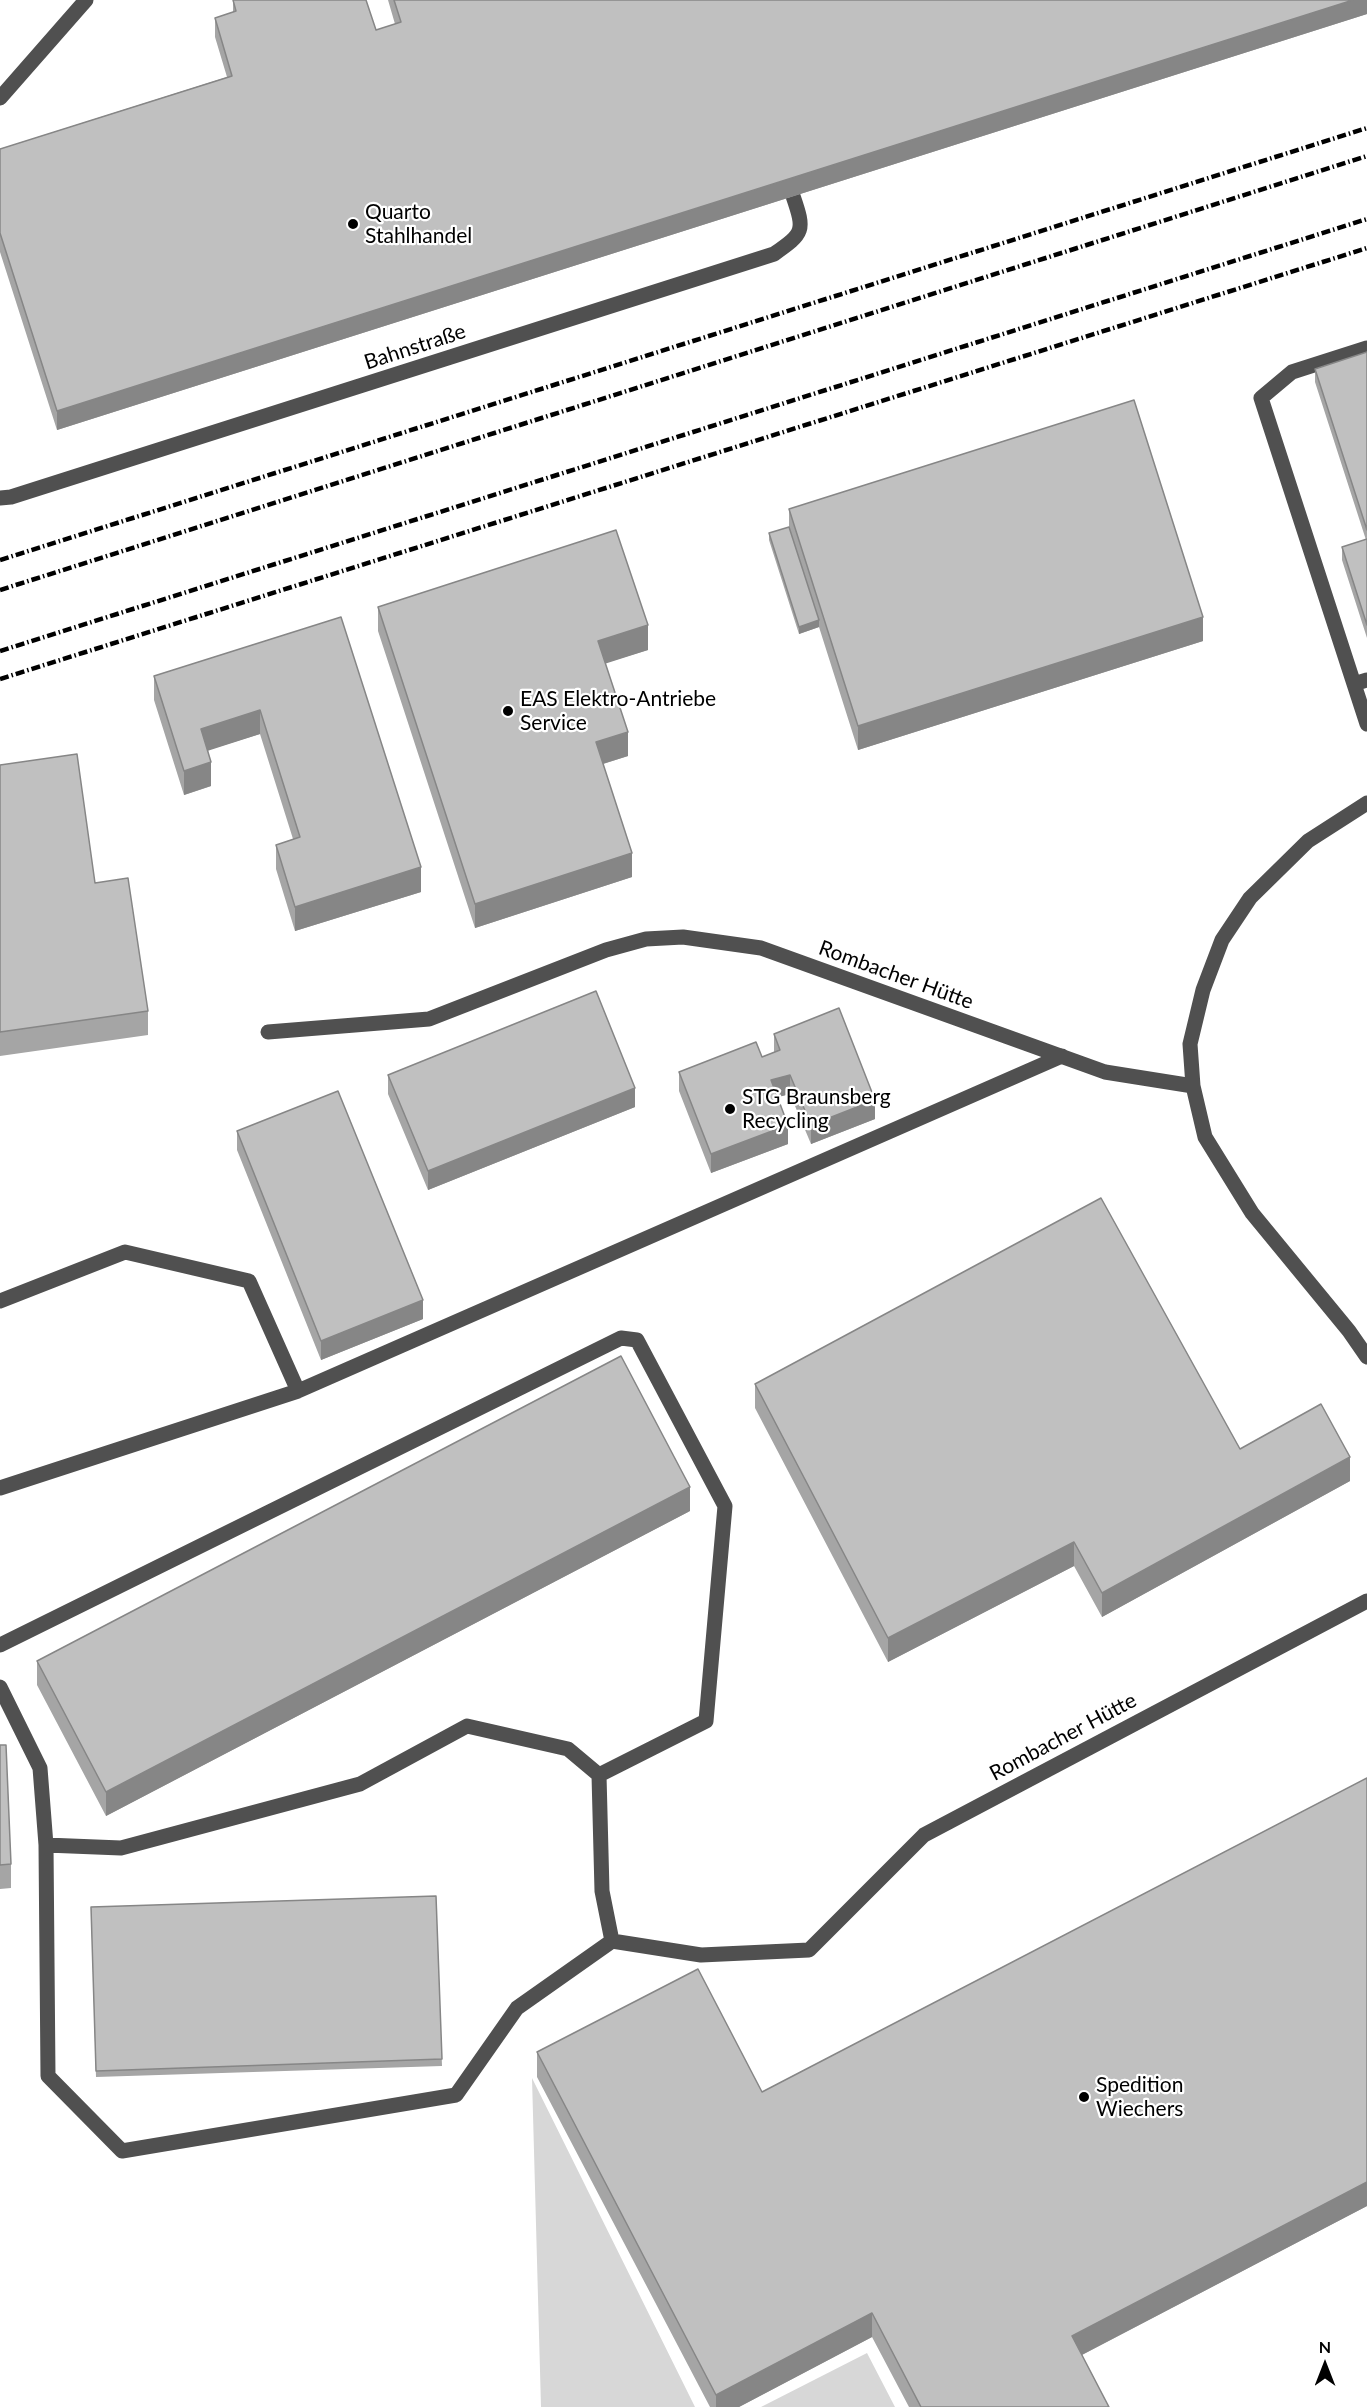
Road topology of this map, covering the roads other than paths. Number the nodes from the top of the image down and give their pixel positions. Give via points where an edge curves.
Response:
1 (86, 0) edge
2 (0, 98) edge
3 (793, 196) edge
4 (1367, 348) edge
5 (0, 498) edge
6 (1361, 682) edge
7 (1367, 724) edge
8 (1367, 803) edge
9 (268, 1032) dead end
10 (1062, 1056) junction
11 (1193, 1086) junction
12 (0, 1301) edge
13 (1367, 1357) edge
14 (298, 1391) junction
15 (0, 1488) edge
16 (1367, 1601) edge
17 (0, 1645) edge
18 (0, 1687) edge
19 (600, 1775) junction
20 (46, 1845) junction
21 (612, 1941) junction

1 - 2 street
3 - 5 street, Bahnstraße via 801,230 774,254
4 - 6 street via 1292,372 1261,398
6 - 7 street
8 - 11 street via 1308,841 1250,898 1222,940 1203,990 1190,1044
9 - 10 street, Rombacher Hütte via 429,1019 606,950 646,939 683,937 761,948
10 - 11 street, Rombacher Hütte via 1106,1072
10 - 14 street
11 - 13 street via 1205,1137 1252,1213
12 - 14 street via 125,1252 249,1281
14 - 15 street
16 - 21 street, Rombacher Hütte via 924,1835 809,1950 701,1955
17 - 19 street via 621,1338 637,1340 725,1506 706,1721
18 - 20 street via 40,1768
19 - 20 street via 568,1749 467,1726 360,1784 121,1848
19 - 21 street via 602,1891
20 - 21 street via 48,2076 122,2151 456,2095 517,2007

